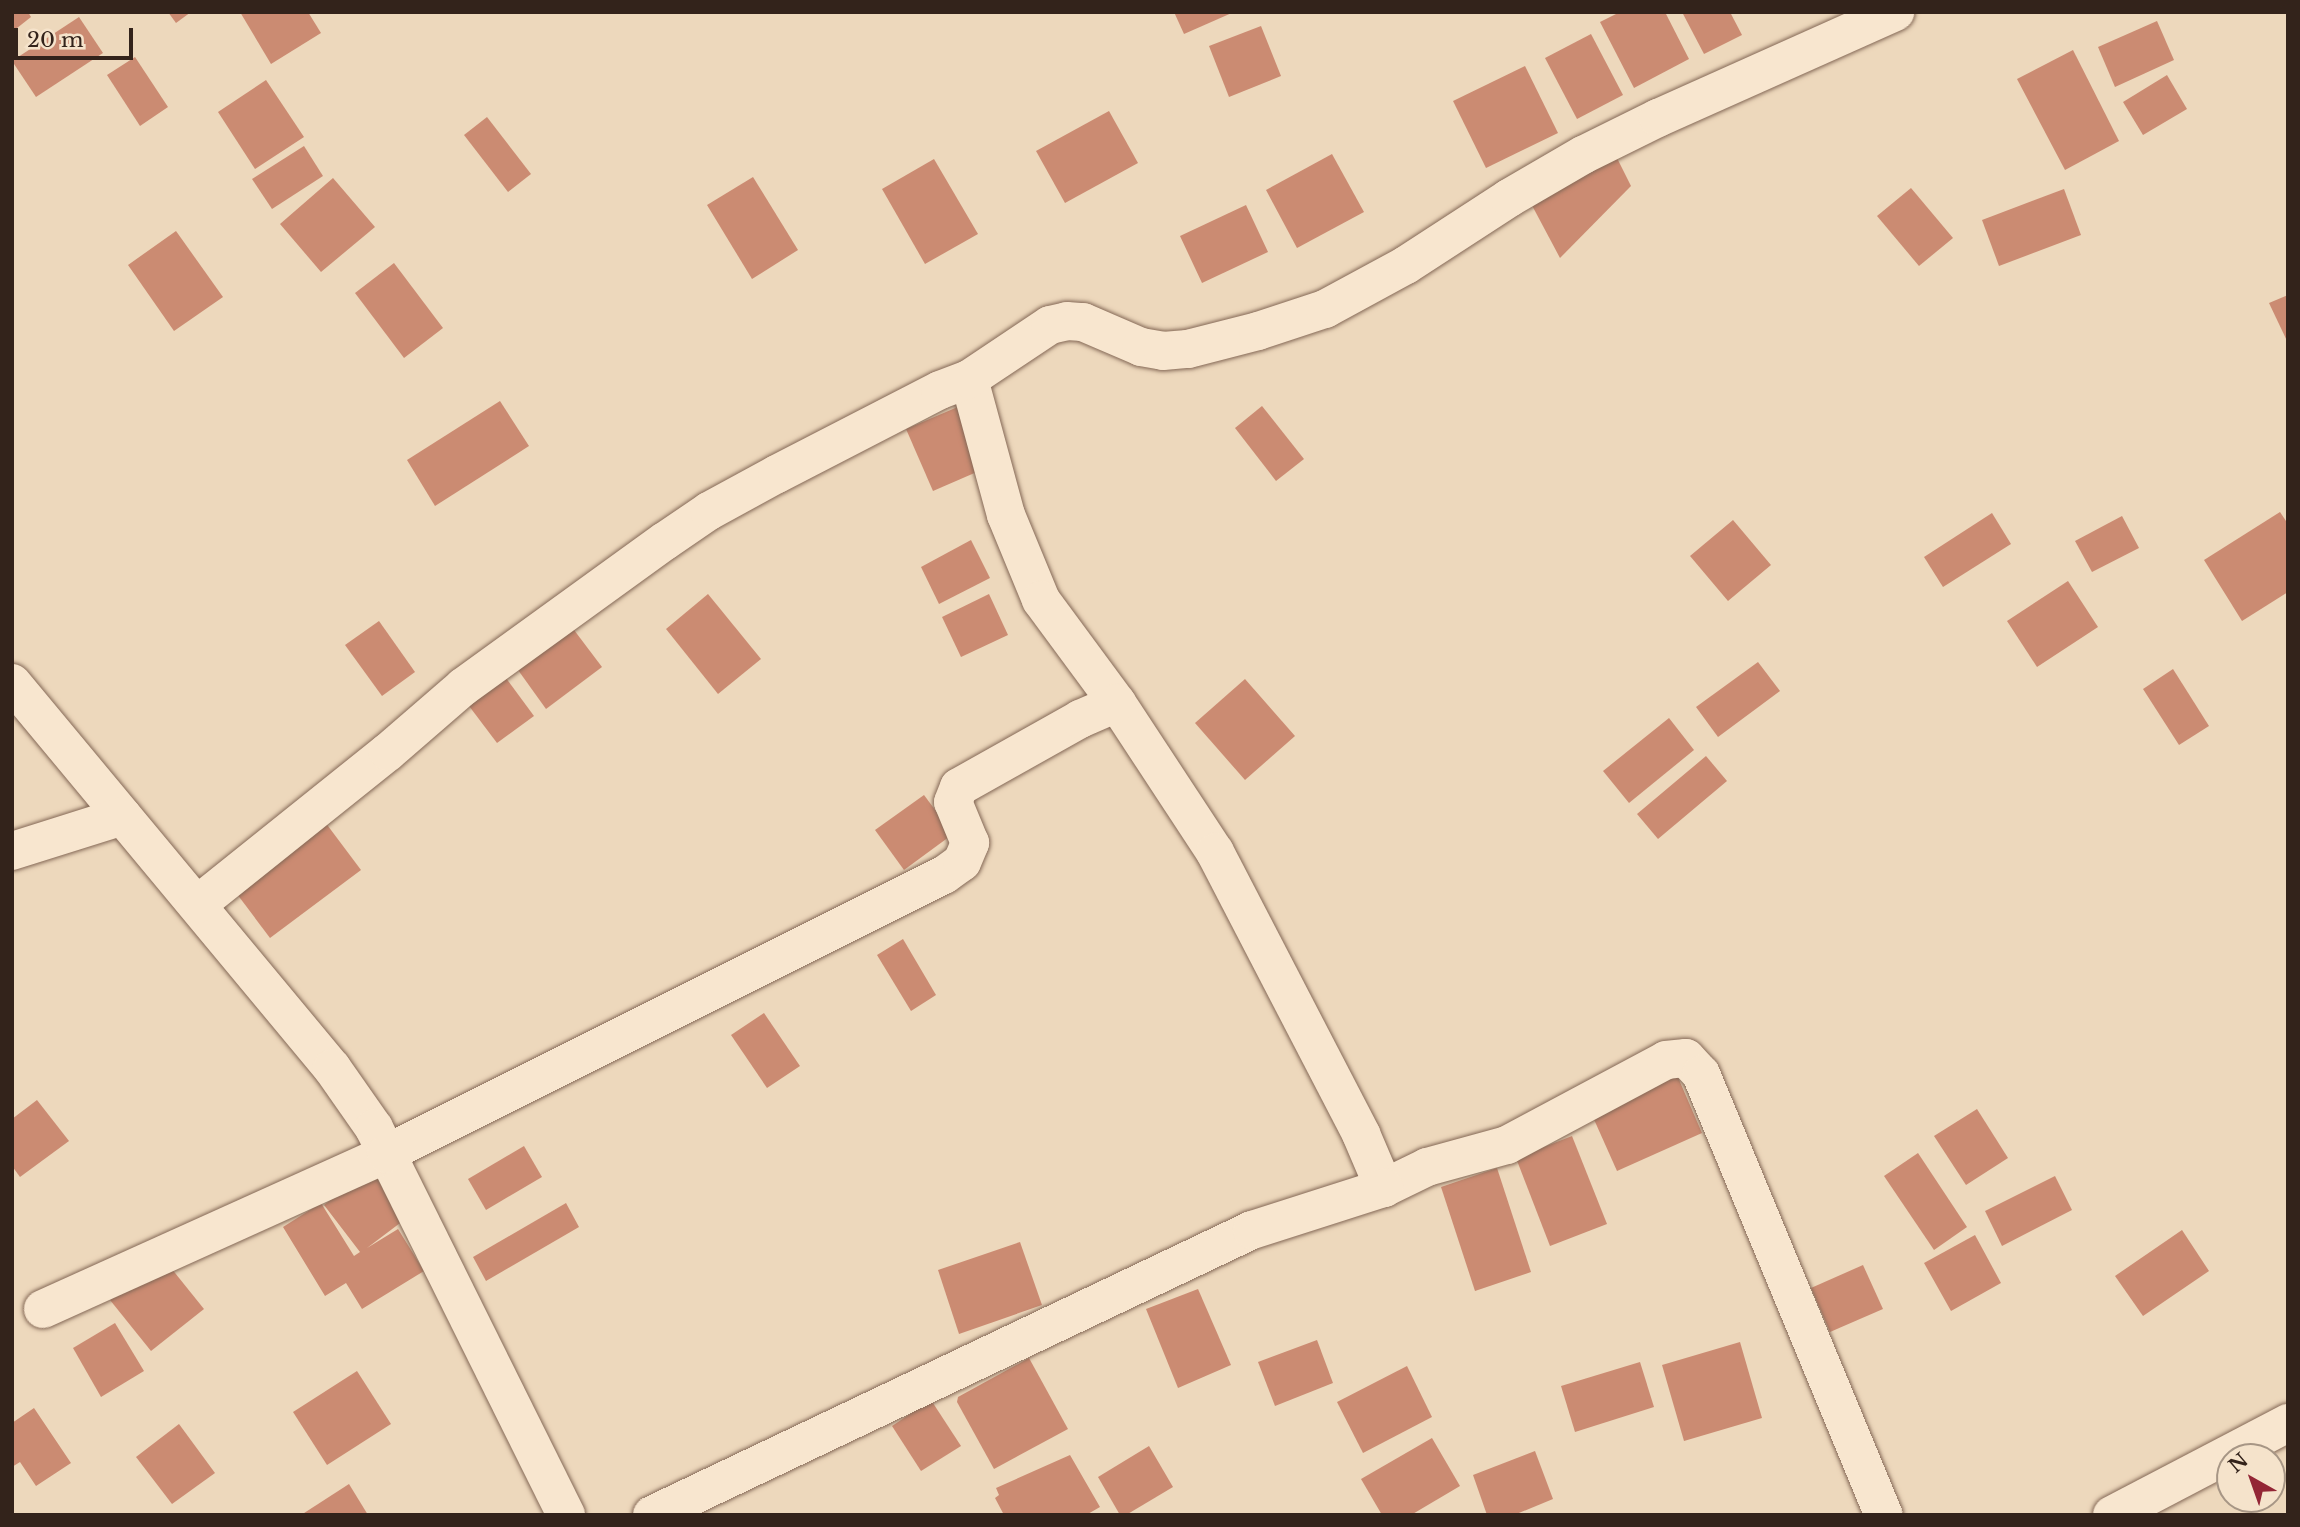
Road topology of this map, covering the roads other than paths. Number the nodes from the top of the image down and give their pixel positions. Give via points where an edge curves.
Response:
1 (1895, 12) edge
2 (969, 379) junction
3 (12, 683) edge
4 (1117, 703) junction
5 (123, 816) junction
6 (12, 851) edge
7 (198, 904) junction
8 (386, 1154) junction
9 (1384, 1188) junction
10 (43, 1309) dead end
11 (2288, 1423) edge
12 (566, 1515) edge
13 (652, 1515) edge
14 (1884, 1515) edge
15 (2112, 1515) edge

1 - 2 street via 1583,156 1325,309 1258,331 1163,351 1141,347 1083,322 1067,321 1050,326
2 - 4 street via 1006,515 1041,600
2 - 7 street via 777,474 664,541 463,687
3 - 5 street
4 - 8 street via 959,787 953,802 970,843 962,863 944,875
4 - 9 street via 1215,852 1361,1134
5 - 6 street
5 - 7 street
7 - 8 street via 332,1068 374,1128
8 - 10 street
8 - 12 street
9 - 13 street via 1252,1230
9 - 14 street via 1427,1167 1507,1144 1666,1060 1686,1058 1701,1074
11 - 15 street

